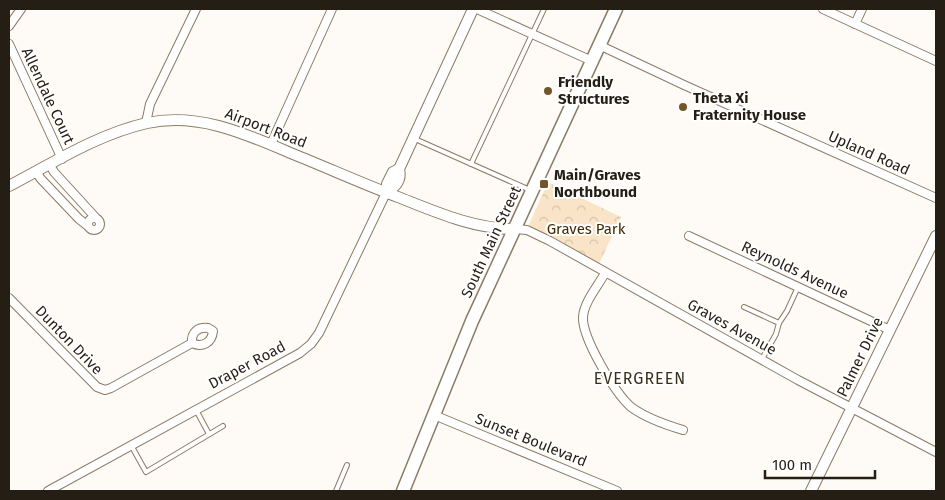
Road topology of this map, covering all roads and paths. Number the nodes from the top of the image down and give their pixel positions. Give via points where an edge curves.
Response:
1 (196, 9) edge
2 (332, 9) edge
3 (473, 9) edge
4 (477, 9) edge
5 (544, 9) edge
6 (616, 9) edge
7 (823, 9) edge
8 (862, 9) edge
9 (20, 10) edge
10 (855, 24) junction
11 (9, 26) edge
12 (532, 34) junction
13 (9, 44) edge
14 (599, 45) junction
15 (592, 61) junction
16 (936, 61) edge
17 (146, 123) junction
18 (414, 138) junction
19 (271, 144) junction
20 (62, 159) junction
21 (471, 164) junction
22 (50, 165) junction
23 (36, 172) junction
24 (9, 186) edge
25 (532, 191) junction
26 (386, 193) junction
27 (936, 198) edge
28 (515, 229) junction
29 (689, 236) dead end
30 (936, 236) edge
31 (605, 273) junction
32 (798, 287) junction
33 (9, 298) edge
34 (744, 307) dead end
35 (779, 323) junction
36 (890, 330) junction
37 (192, 342) dead end
38 (762, 359) junction
39 (852, 408) junction
40 (196, 410) junction
41 (434, 415) junction
42 (223, 426) dead end
43 (683, 430) dead end
44 (209, 434) junction
45 (131, 445) junction
46 (936, 452) edge
47 (347, 465) dead end
48 (48, 491) edge
49 (338, 491) edge
50 (403, 491) edge
51 (617, 491) edge
52 (811, 491) edge

1 - 17 street via 150,104
2 - 19 street
3 - 18 street, Draper Road
4 - 12 street
5 - 12 lane
6 - 14 main road, South Main Street
7 - 10 street
8 - 10 street
9 - 11 street
10 - 16 street
12 - 15 street
12 - 21 lane
13 - 20 street, Allendale Court
14 - 15 main road, South Main Street
14 - 27 street, Upland Road
15 - 25 main road, South Main Street
17 - 19 street, Airport Road via 175,120 208,123
17 - 20 street, Airport Road via 117,132
18 - 21 lane
18 - 26 street, Draper Road via 399,169 401,176 396,187
19 - 26 street, Airport Road
20 - 22 street, Airport Road
21 - 25 lane
22 - 23 street, Airport Road
22 - 23 street via 96,218 100,224 98,228 92,229 79,219
23 - 24 street, Airport Road
25 - 28 main road, South Main Street
26 - 28 street, Airport Road via 451,218 498,229
26 - 40 street, Draper Road via 328,316 311,344 285,362
28 - 31 street, Graves Avenue via 527,230
28 - 41 main road, South Main Street via 472,321
29 - 32 street, Reynolds Avenue
30 - 36 street, Palmer Drive
31 - 38 street, Graves Avenue
31 - 43 street via 583,316 595,354 631,406 653,419
32 - 35 lane
32 - 36 street, Reynolds Avenue
33 - 37 street, Dunton Drive via 101,390 111,388
34 - 35 lane
35 - 38 lane
36 - 39 street, Palmer Drive
38 - 39 street, Graves Avenue
39 - 46 street, Graves Avenue
39 - 52 street, Palmer Drive
40 - 44 lane
40 - 45 street, Draper Road
41 - 50 main road, South Main Street
41 - 51 street, Sunset Boulevard
42 - 44 lane
44 - 45 lane via 146,472
45 - 48 street, Draper Road
47 - 49 lane

